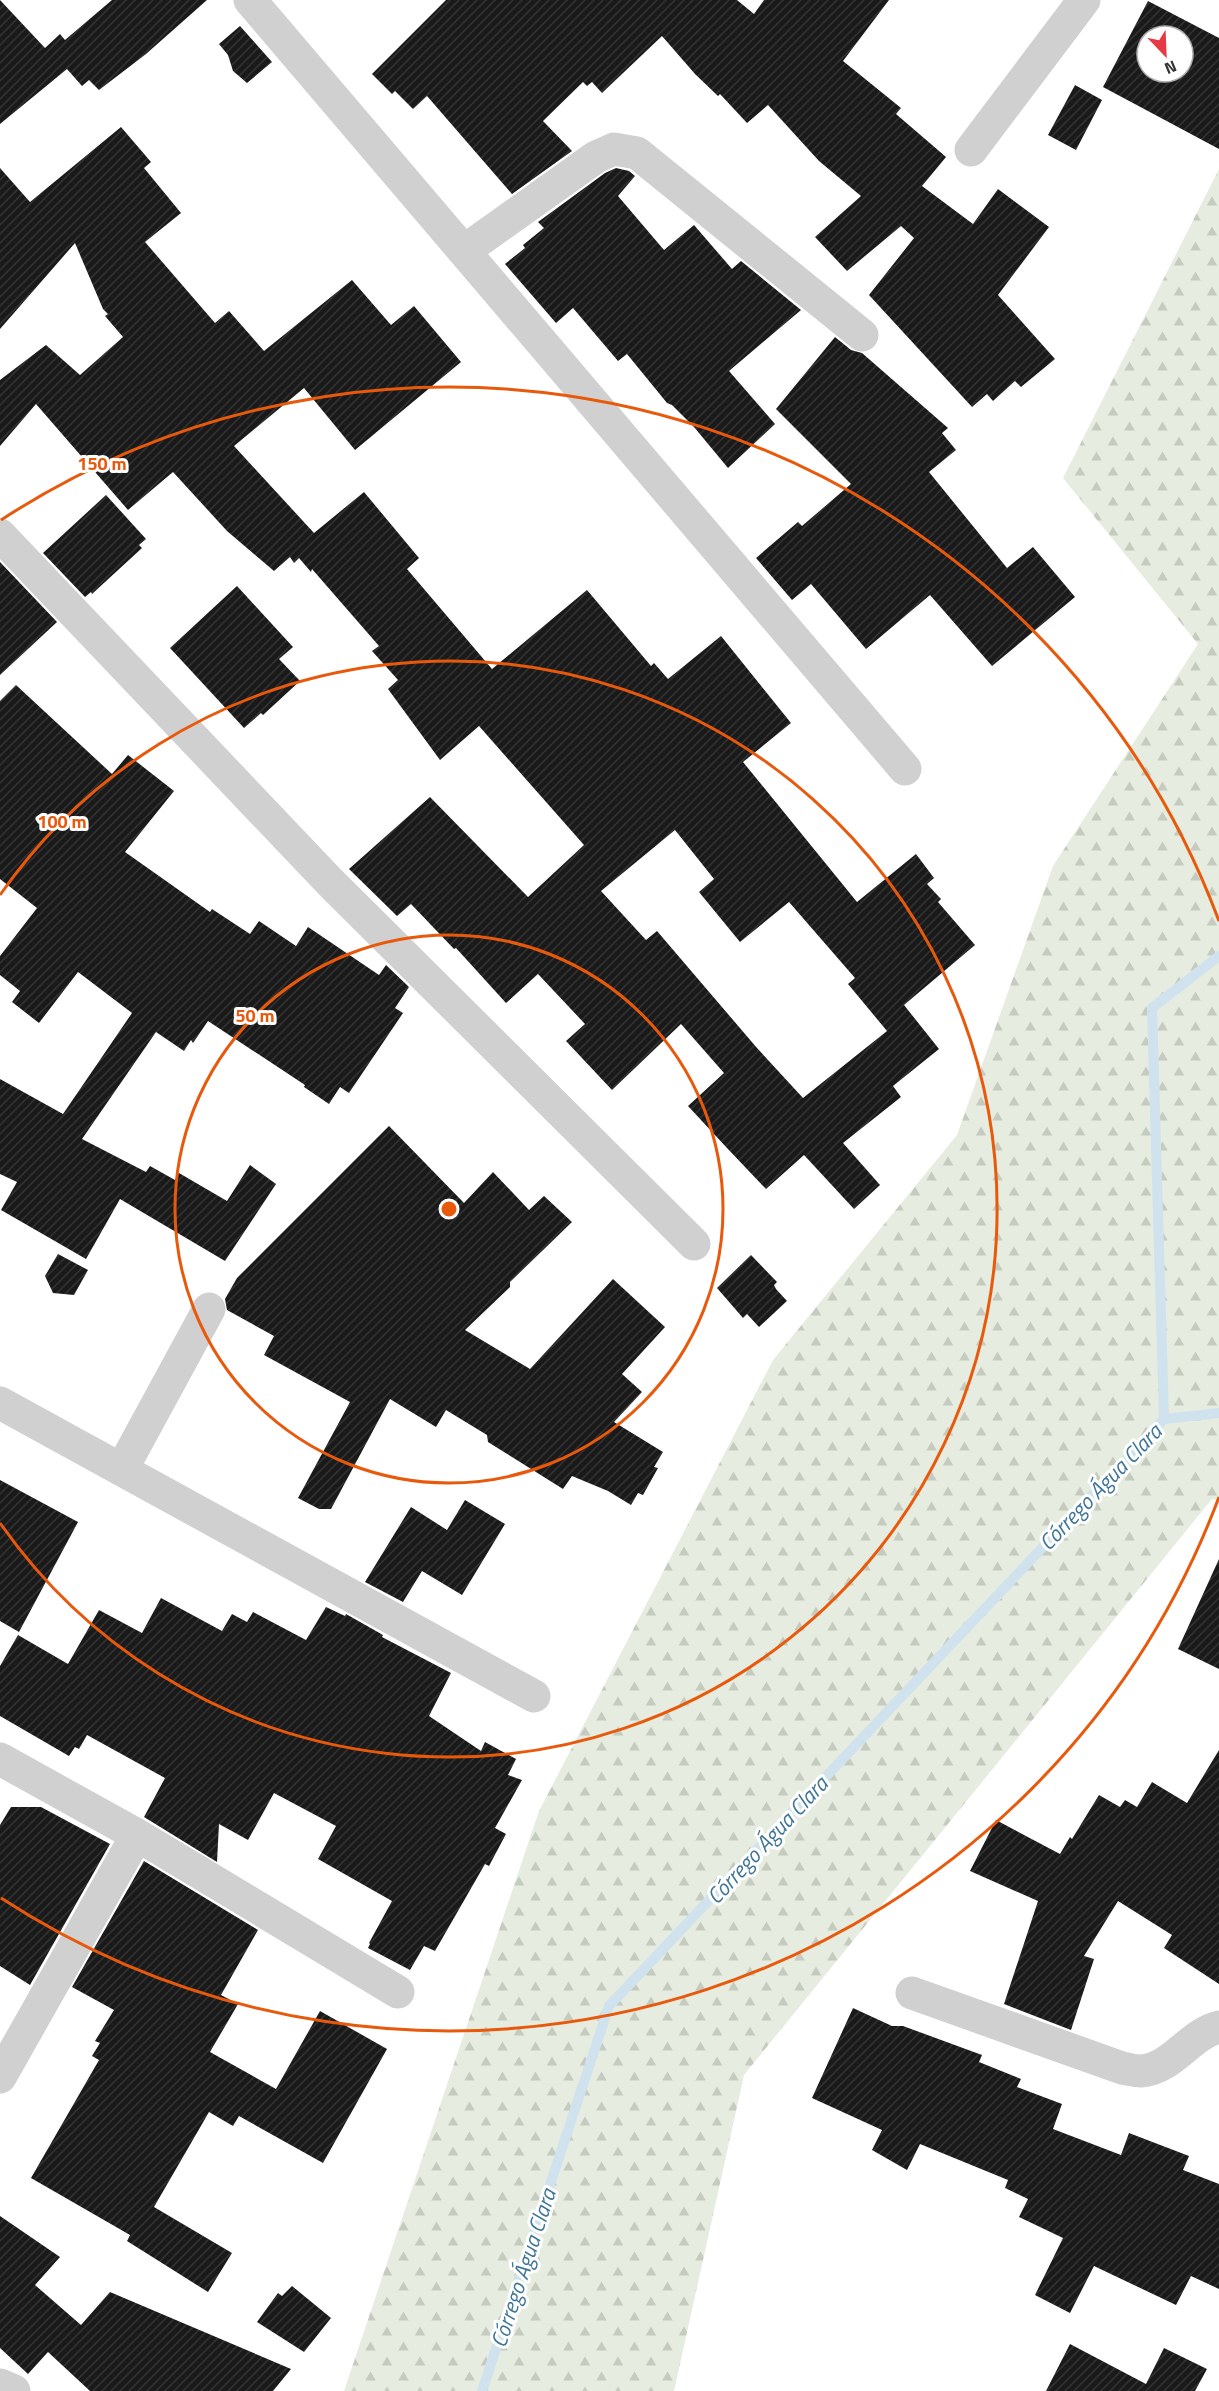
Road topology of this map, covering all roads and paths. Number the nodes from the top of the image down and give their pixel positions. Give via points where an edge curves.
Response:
1 (250, 0) edge
2 (1084, 0) edge
3 (971, 150) dead end
4 (464, 251) junction
5 (862, 335) dead end
6 (0, 535) edge
7 (905, 770) dead end
8 (693, 1244) dead end
9 (209, 1309) dead end
10 (0, 1403) edge
11 (122, 1469) junction
12 (534, 1696) dead end
13 (0, 1759) edge
14 (137, 1835) junction
15 (398, 1992) dead end
16 (912, 1993) dead end
17 (1219, 2027) edge
18 (0, 2077) edge
19 (0, 2385) edge
20 (14, 2391) edge

1 - 4 street
2 - 3 street
4 - 5 street via 596,158 614,149 637,153
4 - 7 street
6 - 8 street via 330,882
9 - 11 street
10 - 11 street
11 - 12 street
13 - 14 street
14 - 15 street
14 - 18 street
16 - 17 street via 1122,2068 1141,2071 1160,2066 1208,2030
19 - 20 street

